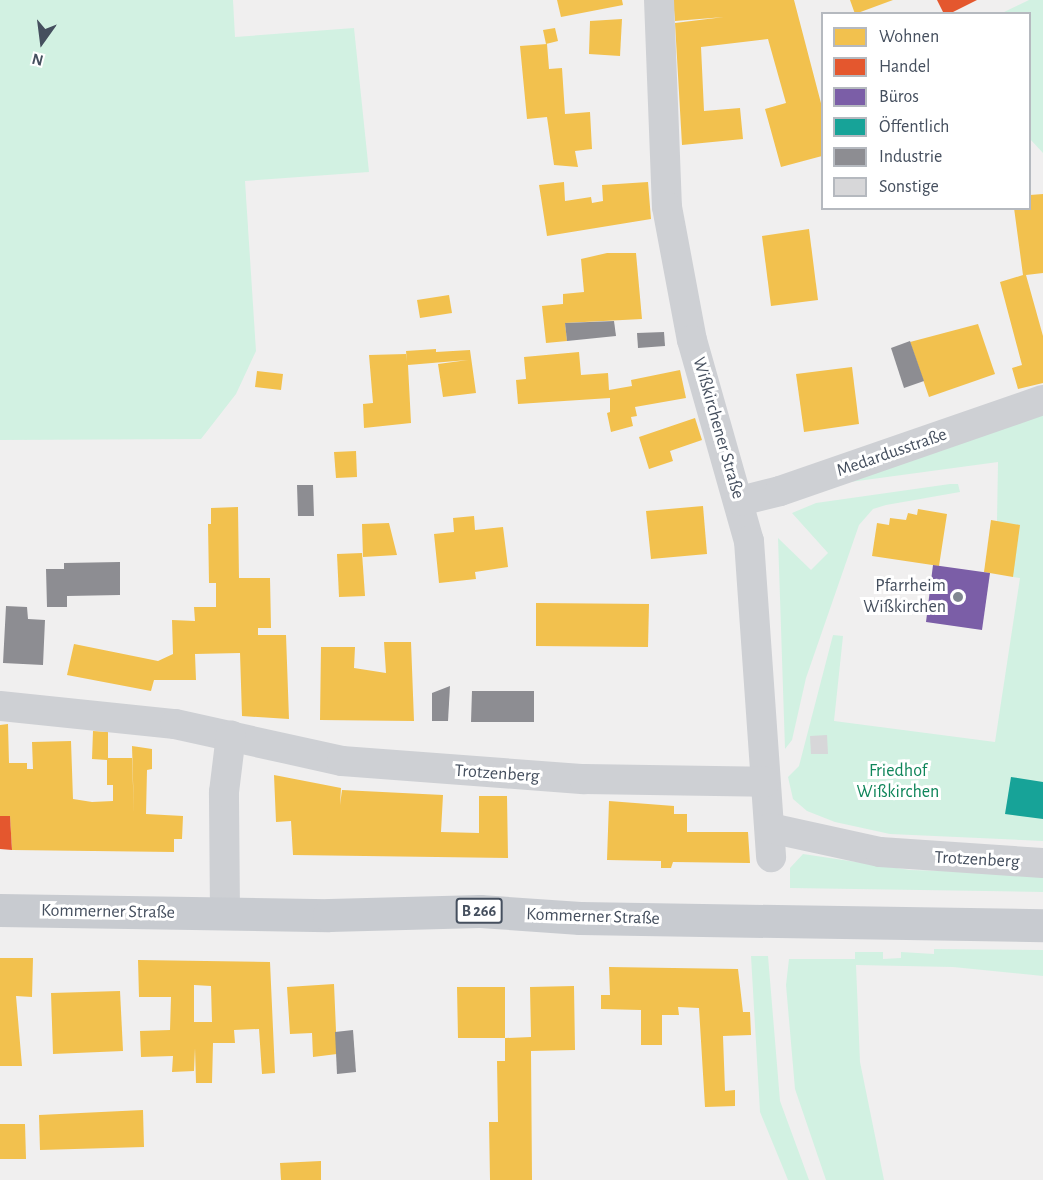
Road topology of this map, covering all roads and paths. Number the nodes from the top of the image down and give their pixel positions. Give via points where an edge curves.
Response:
1 (659, 0) edge
2 (1043, 400) edge
3 (740, 501) junction
4 (0, 706) edge
5 (231, 735) junction
6 (765, 782) junction
7 (770, 828) junction
8 (771, 857) dead end
9 (1043, 863) edge
10 (0, 910) edge
11 (225, 914) junction
12 (1043, 925) edge

1 - 3 street, Wißkirchener Straße via 663,166 674,254 692,340
2 - 3 street, Medardusstraße via 780,491
3 - 6 street, Wißkirchener Straße via 749,541
4 - 5 street, Trotzenberg via 175,724
5 - 6 street, Trotzenberg via 342,760 455,771 584,779
5 - 11 street via 224,792
6 - 7 street, Wißkirchener Straße
7 - 8 street, Wißkirchener Straße
7 - 9 street, Trotzenberg via 879,852
10 - 11 main road, Kommerner Straße / B 266
11 - 12 main road, Kommerner Straße / B 266 via 480,911 580,918

